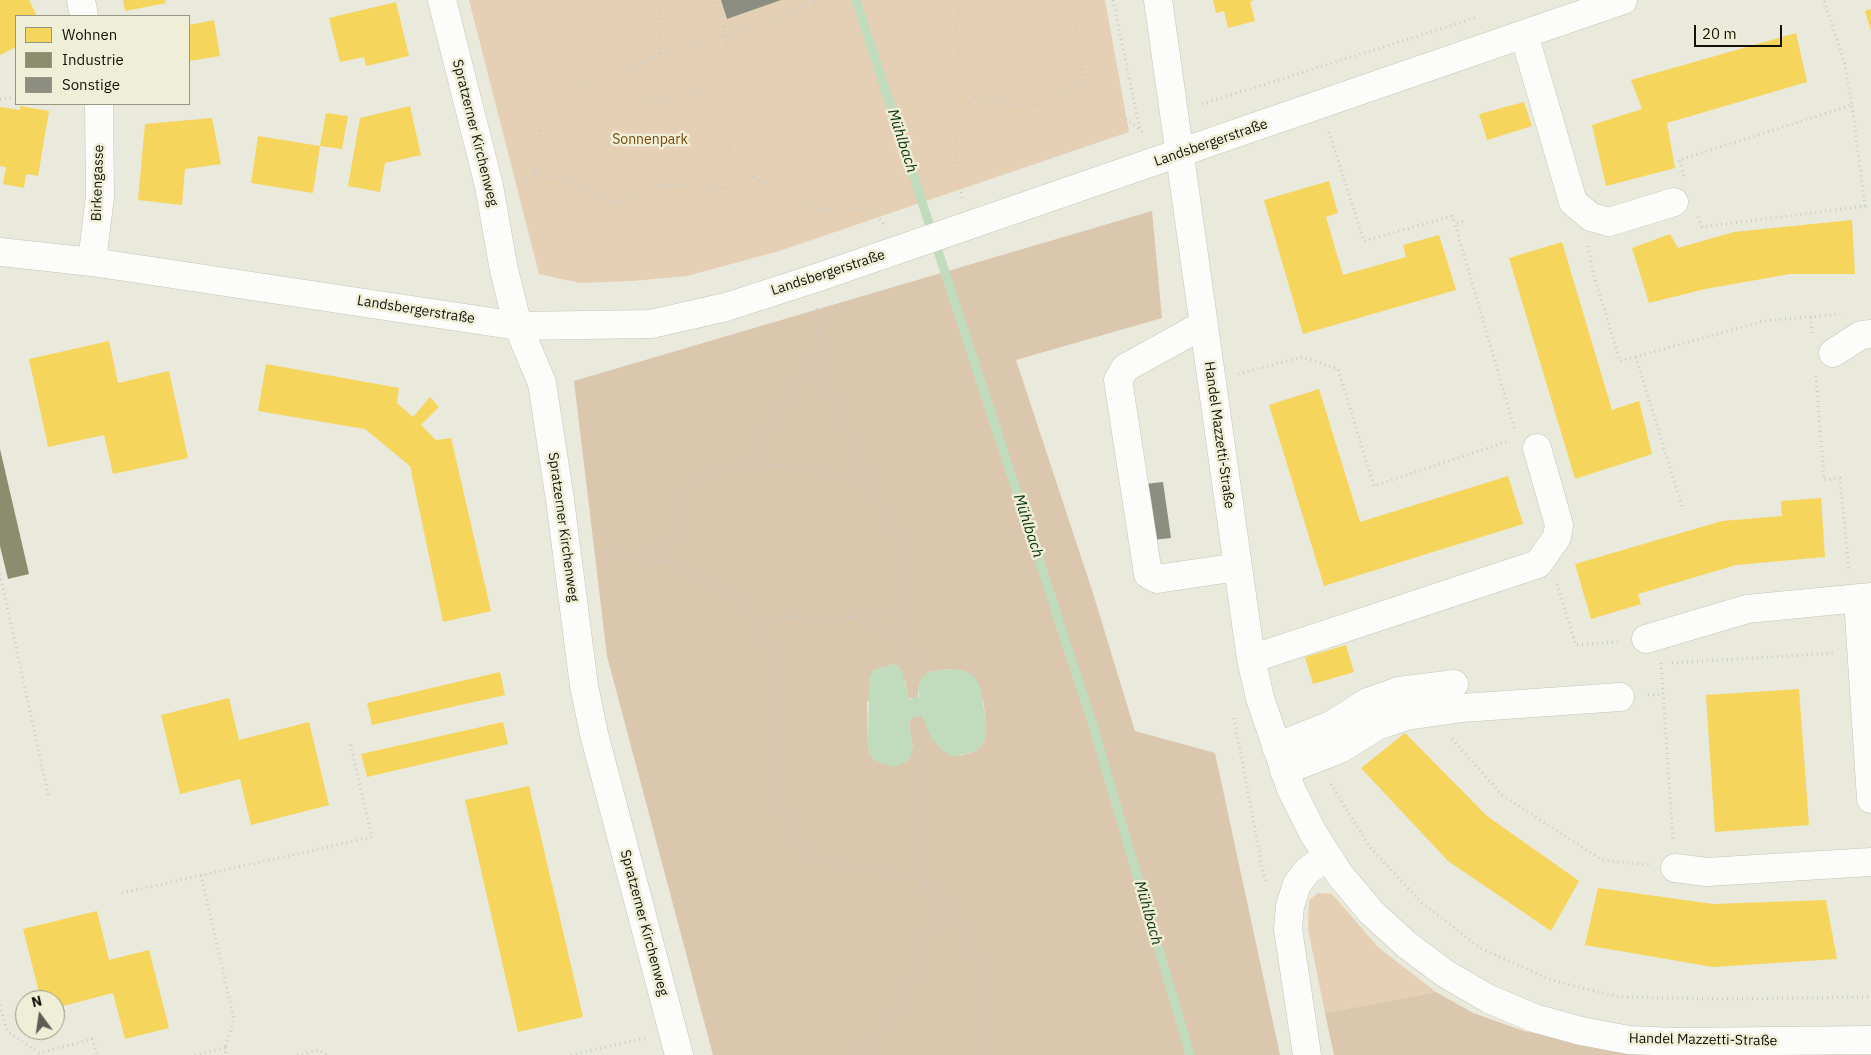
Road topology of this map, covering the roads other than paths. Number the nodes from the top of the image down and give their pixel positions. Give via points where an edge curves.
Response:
1 (81, 0) edge
2 (442, 0) edge
3 (1158, 0) edge
4 (1623, 0) edge
5 (84, 15) edge
6 (1524, 34) junction
7 (99, 105) edge
8 (1179, 154) junction
9 (1686, 198) road end
10 (0, 252) edge
11 (92, 262) junction
12 (1203, 325) junction
13 (518, 326) junction
14 (1871, 334) edge
15 (1823, 344) road end
16 (1538, 448) dead end
17 (1238, 567) junction
18 (1860, 598) edge
19 (1646, 639) road end
20 (1251, 659) junction
21 (1454, 684) dead end
22 (1620, 697) dead end
23 (1280, 759) junction
24 (1871, 799) edge
25 (1328, 856) junction
26 (1871, 862) edge
27 (1675, 868) road end
28 (1871, 1040) edge
29 (675, 1043) edge
30 (1307, 1055) edge

1 - 5 street
2 - 13 street, Spratzerner Kirchenweg via 489,186
3 - 8 street, Handel Mazzetti-Straße
4 - 6 street, Landsbergerstraße
6 - 8 street, Landsbergerstraße
6 - 9 street via 1573,202 1591,217 1609,222
7 - 11 street, Birkengasse via 100,196
8 - 12 street, Handel Mazzetti-Straße
8 - 13 street, Landsbergerstraße via 726,307 651,324
10 - 11 street, Landsbergerstraße
11 - 13 street, Landsbergerstraße
12 - 17 street, Handel Mazzetti-Straße
12 - 17 street via 1124,368 1118,380 1148,574 1157,579
13 - 29 street, Spratzerner Kirchenweg via 542,383 584,686 594,734
14 - 15 street
16 - 20 street via 1559,525 1548,552 1538,564
17 - 20 street, Handel Mazzetti-Straße
18 - 19 street via 1747,609
18 - 24 street
20 - 23 street, Handel Mazzetti-Straße
21 - 23 street via 1399,691 1368,702
22 - 23 street via 1428,712 1376,726 1319,757
23 - 25 street, Handel Mazzetti-Straße via 1313,833
25 - 28 street, Handel Mazzetti-Straße via 1371,912 1407,945 1446,974 1489,999 1534,1018 1581,1032 1629,1040
25 - 30 street via 1297,884 1290,906 1288,929
26 - 27 street via 1707,872

